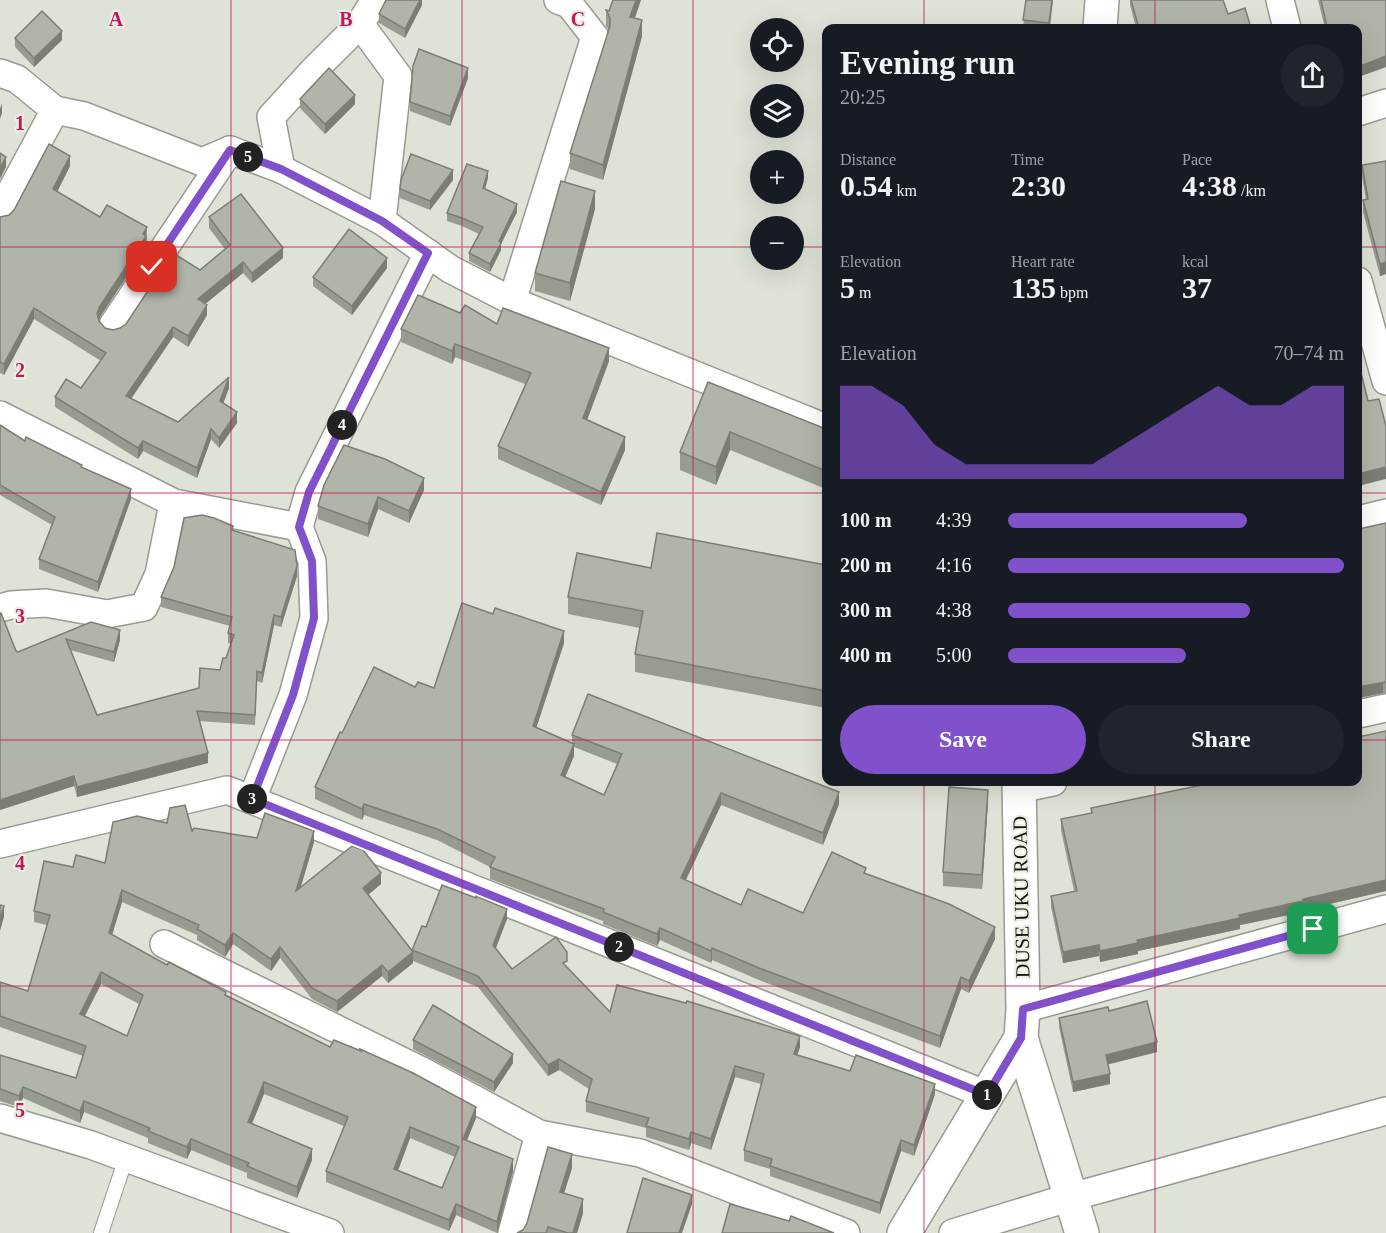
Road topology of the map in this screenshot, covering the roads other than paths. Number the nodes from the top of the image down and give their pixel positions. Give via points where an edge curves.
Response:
1 (375, 0) edge
2 (558, 0) edge
3 (1102, 0) edge
4 (1280, 0) edge
5 (360, 24) junction
6 (1100, 24) edge
7 (1286, 24) edge
8 (0, 74) edge
9 (1386, 103) edge
10 (55, 110) junction
11 (1362, 111) edge
12 (230, 150) junction
13 (281, 169) junction
14 (0, 212) edge
15 (382, 221) junction
16 (428, 253) junction
17 (1366, 297) edge
18 (512, 300) junction
19 (113, 325) dead end
20 (1386, 381) edge
21 (0, 415) edge
22 (822, 426) edge
23 (208, 509) junction
24 (1386, 513) edge
25 (1362, 519) edge
26 (299, 527) junction
27 (0, 608) edge
28 (1386, 708) edge
29 (1362, 713) edge
30 (1019, 786) edge
31 (252, 799) junction
32 (0, 844) edge
33 (1386, 909) edge
34 (164, 944) dead end
35 (1022, 1023) junction
36 (987, 1095) junction
37 (1386, 1111) edge
38 (0, 1118) edge
39 (539, 1134) junction
40 (126, 1158) junction
41 (1071, 1197) junction
42 (101, 1233) edge
43 (330, 1233) edge
44 (512, 1233) edge
45 (846, 1233) edge
46 (904, 1233) edge
47 (953, 1233) edge
48 (1082, 1233) edge

1 - 5 street
2 - 18 street via 569,4 596,37
3 - 6 street
4 - 7 street
5 - 13 street via 271,117
5 - 15 street via 398,76
8 - 10 street via 17,80
9 - 11 street
10 - 12 street via 84,116 202,162
10 - 14 street
12 - 13 street
12 - 19 street
13 - 15 street
15 - 16 street
16 - 18 street via 450,269
16 - 26 street via 309,492
17 - 20 street
18 - 22 street
21 - 23 street via 174,503
23 - 26 street
23 - 27 street via 171,514 159,574 144,607 107,614 46,603
24 - 25 street
26 - 31 street via 312,561 314,618 293,695
28 - 29 street
30 - 35 street, DUSE UKU ROAD
31 - 32 street via 227,790
31 - 36 street
33 - 35 street
34 - 39 street via 420,1070
35 - 36 street
35 - 41 street, DUSE UKU ROAD
36 - 46 street
37 - 41 street
38 - 40 street
39 - 44 street
39 - 45 street via 640,1153
40 - 42 lane
40 - 43 street
41 - 47 street
41 - 48 street, DUSE UKU ROAD

